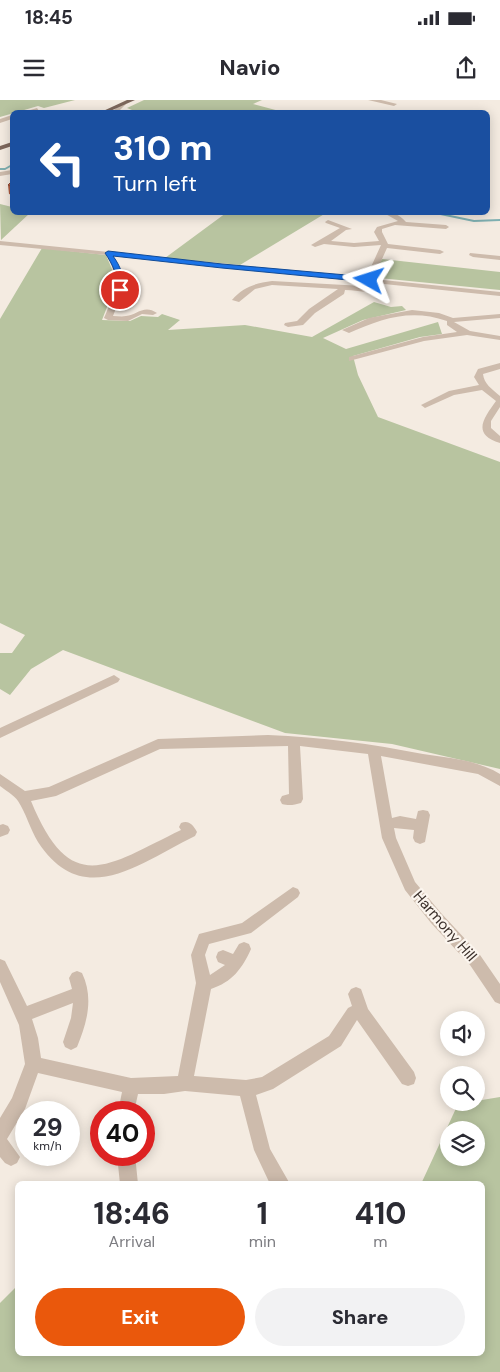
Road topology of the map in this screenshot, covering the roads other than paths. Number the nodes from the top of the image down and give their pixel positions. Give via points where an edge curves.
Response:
1 (132, 100) edge
2 (372, 100) edge
3 (123, 104) junction
4 (394, 104) dead end
5 (109, 110) edge
6 (118, 110) edge
7 (392, 215) edge
8 (328, 222) dead end
9 (403, 223) junction
10 (446, 227) dead end
11 (324, 242) junction
12 (0, 243) edge
13 (315, 245) dead end
14 (383, 245) junction
15 (440, 252) dead end
16 (108, 253) junction
17 (473, 255) dead end
18 (500, 258) edge
19 (271, 267) dead end
20 (362, 269) dead end
21 (352, 270) dead end
22 (372, 270) junction
23 (312, 274) junction
24 (369, 280) junction
25 (307, 284) junction
26 (342, 288) junction
27 (381, 288) dead end
28 (500, 294) edge
29 (442, 295) dead end
30 (236, 300) dead end
31 (500, 301) edge
32 (153, 313) dead end
33 (500, 316) edge
34 (452, 320) junction
35 (288, 325) dead end
36 (349, 331) dead end
37 (466, 333) junction
38 (500, 338) edge
39 (352, 358) dead end
40 (500, 366) edge
41 (484, 387) junction
42 (500, 400) edge
43 (425, 405) dead end
44 (500, 440) edge
45 (114, 679) dead end
46 (0, 733) edge
47 (294, 742) junction
48 (374, 749) junction
49 (0, 779) edge
50 (500, 781) edge
51 (23, 797) junction
52 (287, 800) dead end
53 (386, 824) junction
54 (422, 826) dead end
55 (186, 827) dead end
56 (293, 893) dead end
57 (244, 948) dead end
58 (0, 966) edge
59 (77, 978) dead end
60 (204, 983) junction
61 (81, 994) junction
62 (356, 994) dead end
63 (500, 997) edge
64 (361, 1012) junction
65 (24, 1015) junction
66 (71, 1042) dead end
67 (32, 1064) junction
68 (408, 1078) dead end
69 (185, 1083) junction
70 (131, 1086) junction
71 (246, 1088) junction
72 (128, 1101) edge
73 (0, 1134) edge
74 (127, 1166) edge
75 (129, 1181) edge
76 (279, 1181) edge

1 - 3 main road
2 - 4 street
3 - 5 main road
3 - 6 street
7 - 9 street
8 - 11 street via 349,229
9 - 10 street
9 - 14 street via 379,228
11 - 13 street
11 - 14 street
12 - 16 street
14 - 15 street
14 - 22 street
16 - 23 street
16 - 32 street via 121,278 120,290 108,318
17 - 18 street
19 - 21 street via 273,264
20 - 22 street
22 - 24 street
23 - 24 street
23 - 25 street
24 - 28 street
25 - 26 street
25 - 30 street via 272,281 244,291
26 - 27 street
26 - 35 street via 300,323
29 - 31 street
33 - 34 street
34 - 36 street via 417,311 371,320 346,330
34 - 37 street via 450,323 456,329
37 - 38 street
37 - 39 street via 423,339
40 - 41 street via 478,374
41 - 42 street
41 - 43 street via 452,392
42 - 44 street via 486,421 491,435
45 - 46 street
47 - 48 street
47 - 51 street via 233,740 158,744 51,792
47 - 52 street via 296,799
48 - 50 street via 481,769
48 - 53 street, Harmony Hill
49 - 51 street
51 - 55 street via 52,850 62,861 86,872 115,868 190,832
53 - 54 street via 400,822
53 - 63 street, Harmony Hill via 410,886 475,960
56 - 60 street via 246,928 204,939 198,955
57 - 60 street via 230,960 225,976
58 - 65 street
59 - 61 street
60 - 69 street
61 - 65 street
61 - 66 street via 80,1020
62 - 64 street
64 - 68 street
64 - 71 street via 353,1013 335,1041 316,1054 266,1083
65 - 67 street
67 - 70 street
67 - 73 street via 19,1103
69 - 70 street
69 - 71 street
70 - 72 street
71 - 76 street via 261,1151
74 - 75 street

